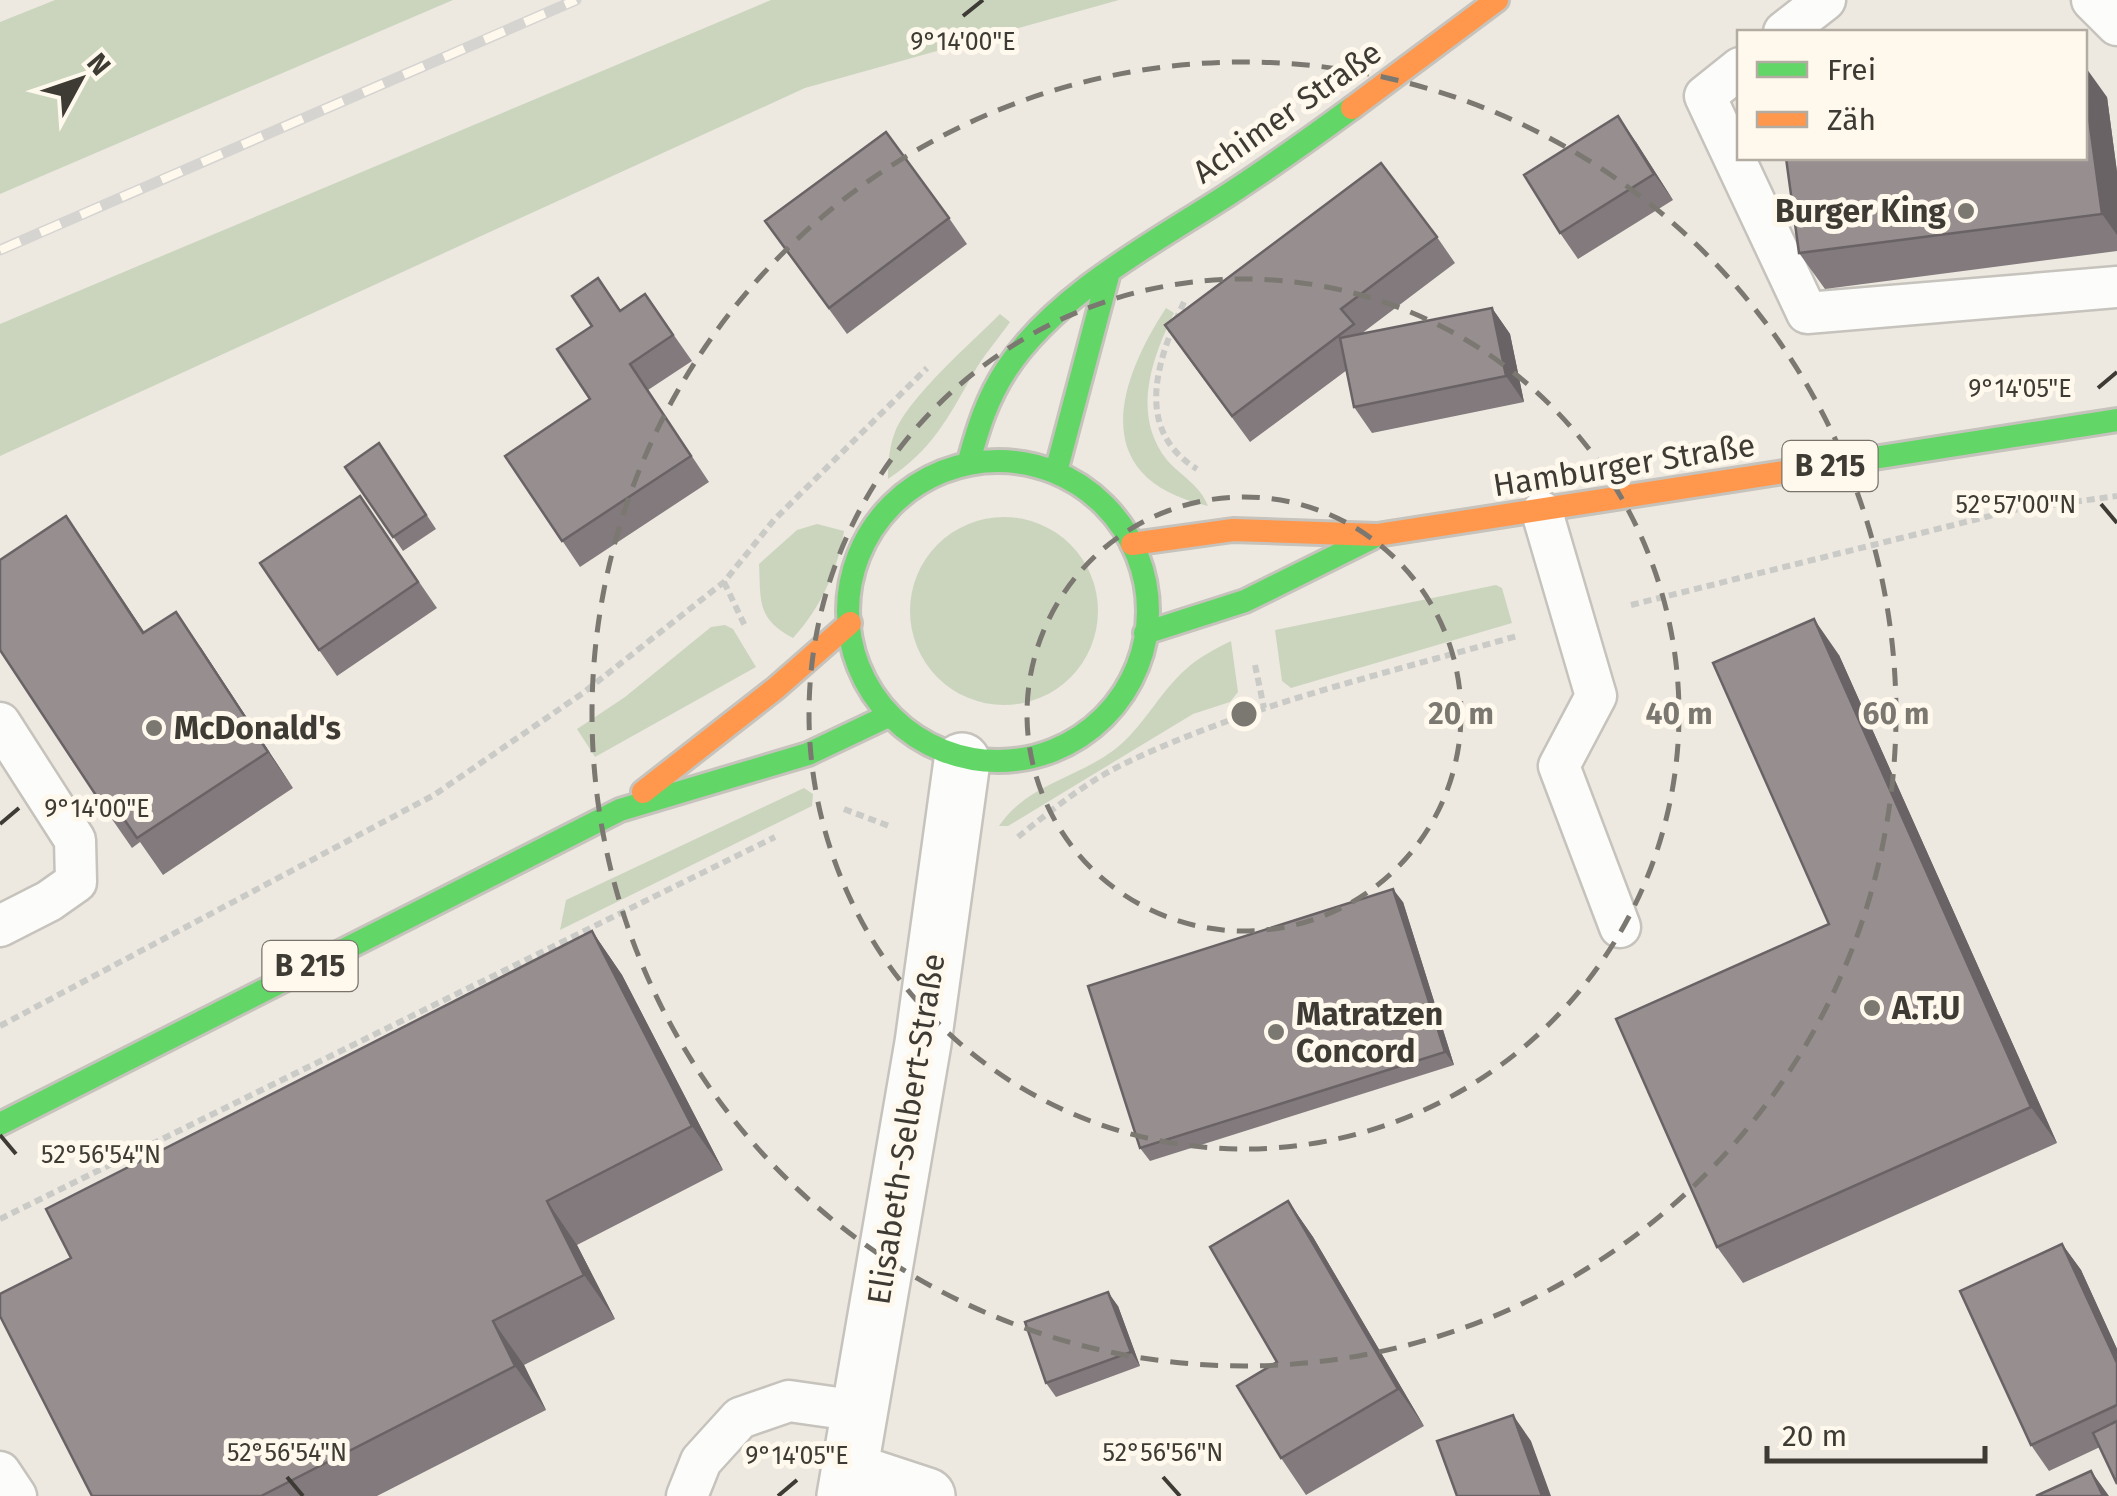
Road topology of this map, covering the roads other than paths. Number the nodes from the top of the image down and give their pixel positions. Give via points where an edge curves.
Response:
1 (1497, 0) edge
2 (1825, 0) edge
3 (2092, 0) edge
4 (2117, 25) edge
5 (1787, 30) edge
6 (1737, 70) edge
7 (1109, 272) junction
8 (2117, 287) edge
9 (2117, 420) edge
10 (969, 461) junction
11 (1057, 468) junction
12 (1542, 512) junction
13 (1377, 535) junction
14 (1132, 544) junction
15 (850, 623) junction
16 (1145, 633) junction
17 (886, 717) junction
18 (0, 723) edge
19 (962, 761) junction
20 (620, 810) junction
21 (0, 926) edge
22 (1620, 928) dead end
23 (0, 1124) edge
24 (859, 1411) junction
25 (0, 1472) edge
26 (848, 1483) edge
27 (16, 1496) edge
28 (687, 1496) edge
29 (928, 1496) edge

1 - 7 main road, Achimer Straße via 1268,168
2 - 5 lane
3 - 4 lane
6 - 8 lane via 1705,96 1806,313
7 - 10 main road, Achimer Straße via 1060,309 1010,362 972,436
7 - 11 main road
9 - 12 main road, Hamburger Straße / B 215
10 - 11 main road via 1026,458
10 - 15 main road via 898,504 877,530 853,588
11 - 14 main road via 1116,513
12 - 13 main road, Hamburger Straße / B 215
12 - 22 lane via 1596,696 1558,766
13 - 14 main road, Hamburger Straße / B 215 via 1233,530
13 - 16 main road, Hamburger Straße / B 215 via 1244,601
14 - 16 main road via 1145,590
15 - 17 main road via 865,688
15 - 20 main road, B 215
16 - 19 main road via 1128,682 1104,715 1060,749 1012,764
17 - 19 main road via 915,742
17 - 20 main road, B 215 via 808,754
18 - 21 lane via 75,840 76,854 76,882
19 - 24 street, Elisabeth-Selbert-Straße via 923,1043
20 - 23 main road, B 215
24 - 26 street, Elisabeth-Selbert-Straße
24 - 28 lane via 789,1401 740,1418 701,1461
25 - 27 lane
26 - 29 street

